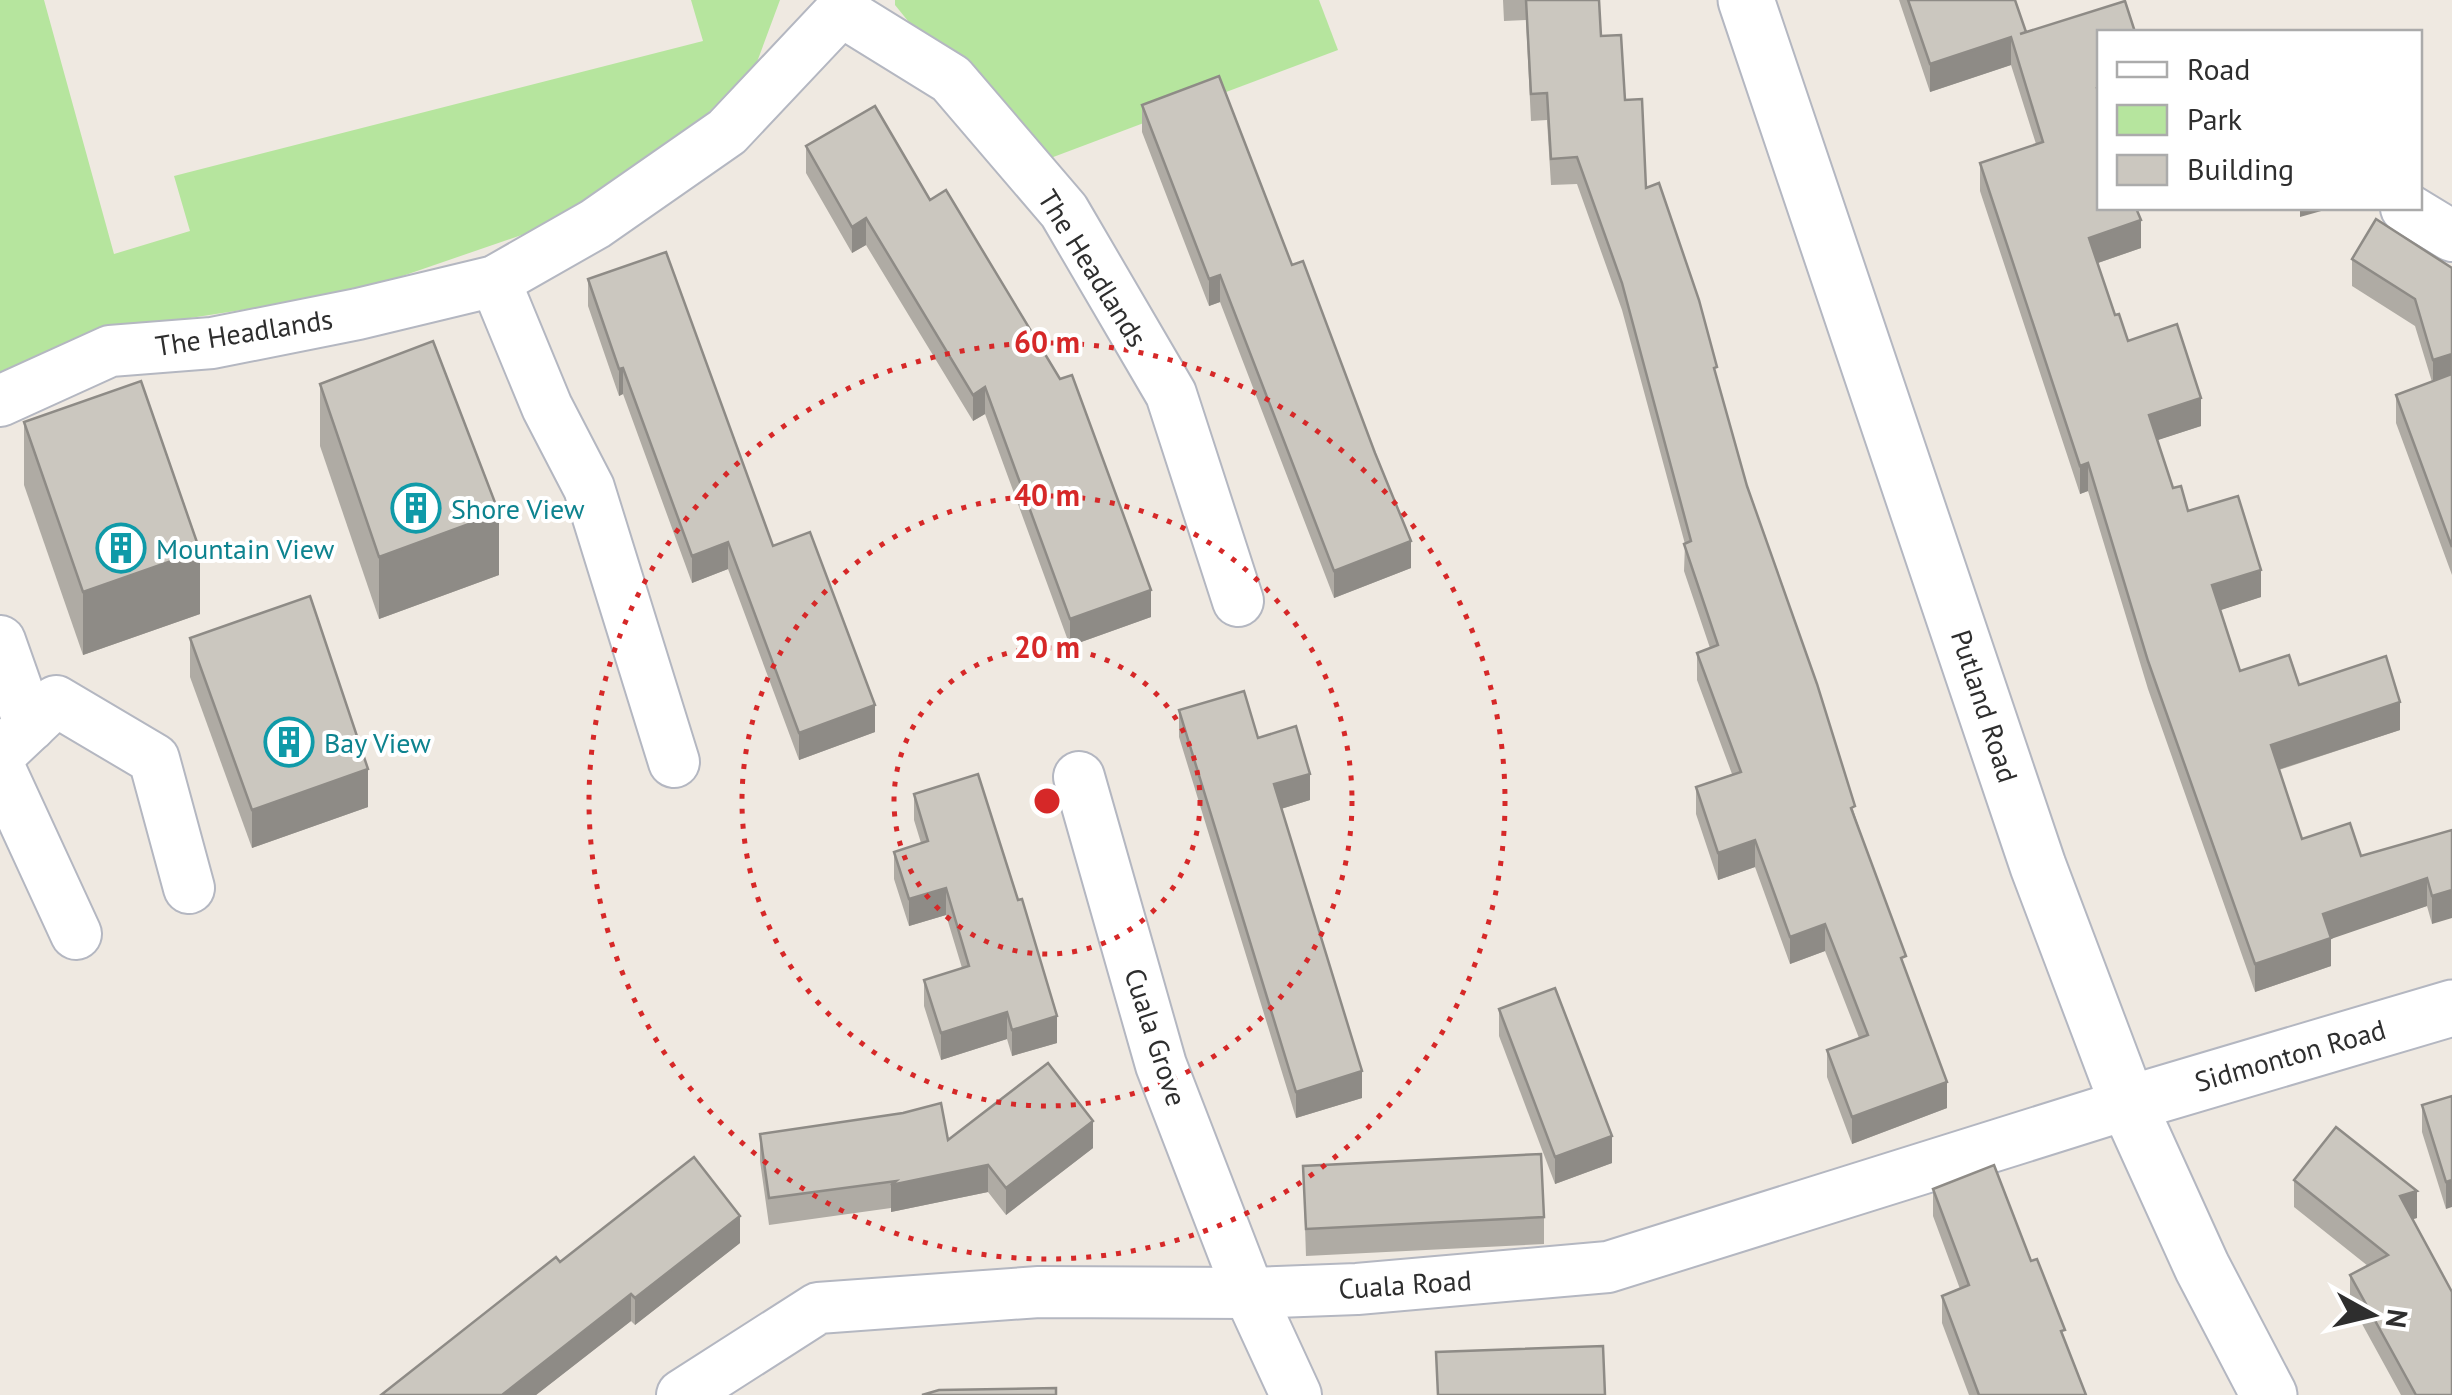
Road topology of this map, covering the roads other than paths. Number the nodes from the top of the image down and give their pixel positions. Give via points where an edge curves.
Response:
1 (1746, 0) edge
2 (844, 6) edge
3 (2409, 210) edge
4 (2452, 236) edge
5 (494, 280) junction
6 (0, 401) edge
7 (1238, 601) dead end
8 (0, 641) edge
9 (15, 740) edge
10 (674, 762) dead end
11 (0, 770) edge
12 (1079, 777) dead end
13 (189, 888) dead end
14 (76, 934) dead end
15 (2452, 1008) edge
16 (2128, 1104) junction
17 (1248, 1292) junction
18 (682, 1395) edge
19 (1296, 1395) edge
20 (2269, 1395) edge

1 - 16 main road, Putland Road via 2032,847
2 - 5 street, The Headlands via 727,132 595,224
2 - 7 street, The Headlands via 951,80 1064,211 1171,394
3 - 4 street
5 - 6 street, The Headlands via 212,343 110,350
5 - 10 street via 589,488
8 - 9 street
9 - 13 street via 56,701 154,759
11 - 14 street
12 - 17 street, Cuala Grove via 1161,1066
15 - 16 main road, Sidmonton Road
16 - 17 street, Cuala Road via 1608,1267
16 - 20 main road, Putland Road
17 - 18 street, Cuala Road via 1040,1292 818,1308
17 - 19 street, Cuala Grove

